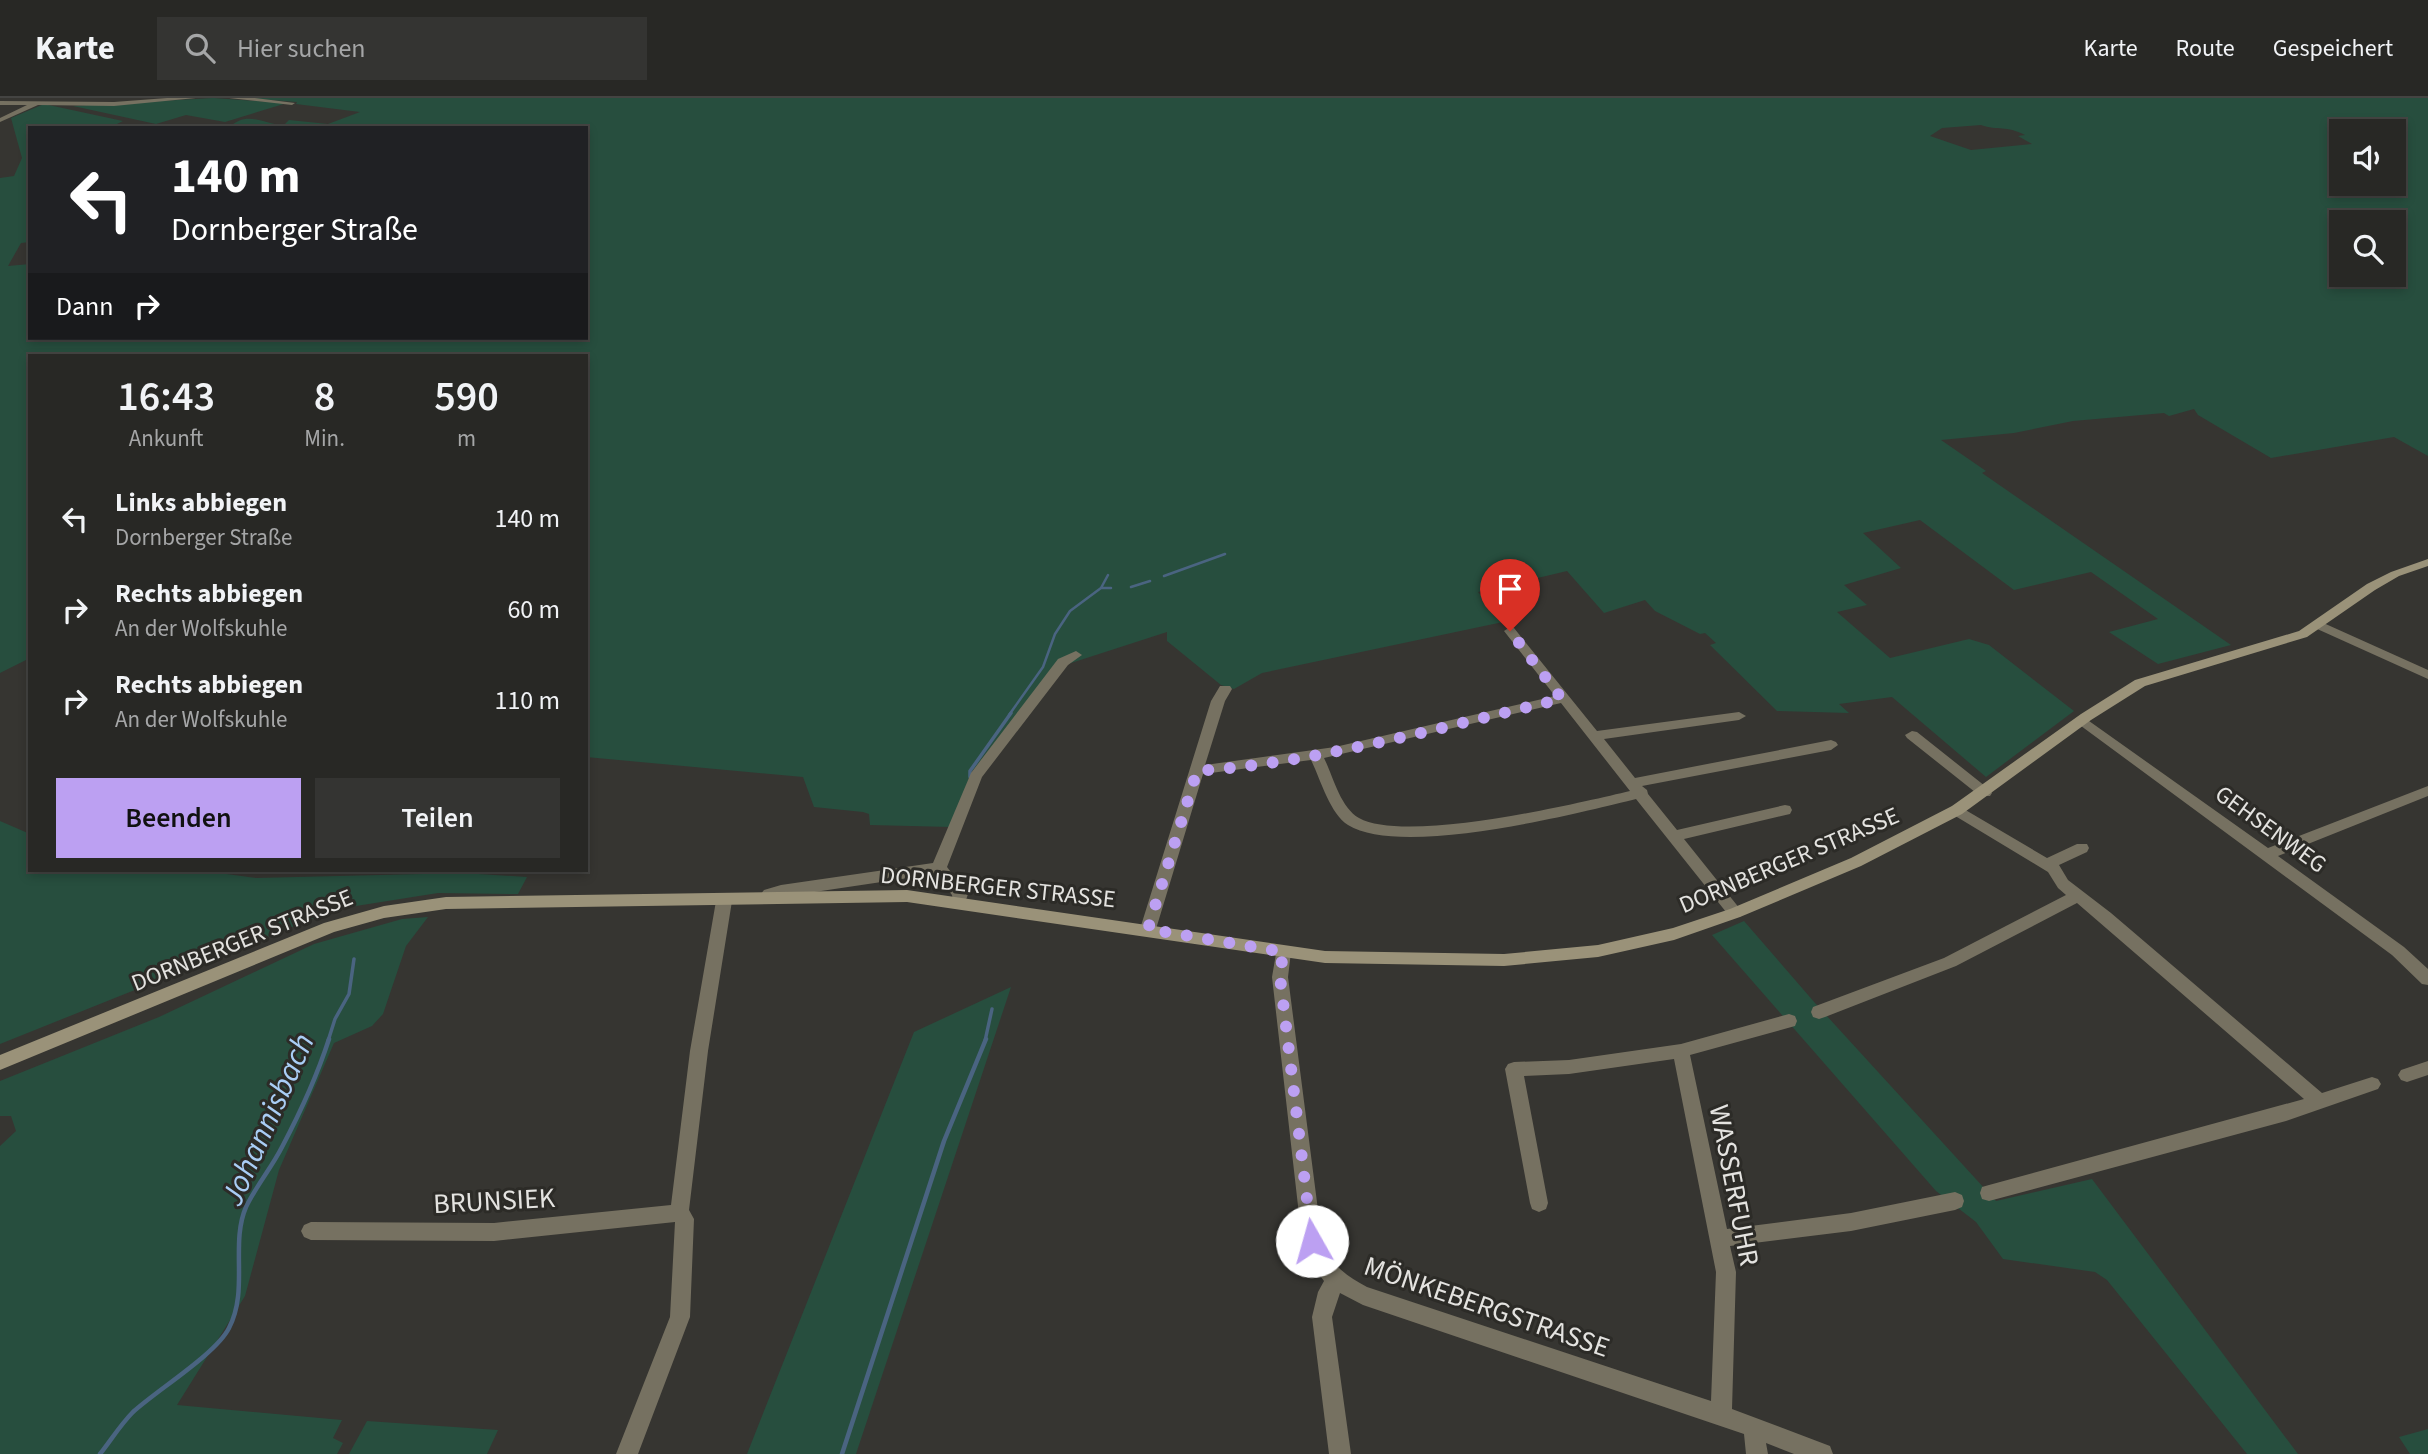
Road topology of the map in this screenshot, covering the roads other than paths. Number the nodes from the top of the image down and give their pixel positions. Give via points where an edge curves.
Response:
1 (193, 98) edge
2 (232, 98) edge
3 (41, 102) junction
4 (0, 103) edge
5 (292, 103) dead end
6 (0, 120) edge
7 (2428, 562) edge
8 (2319, 625) junction
9 (1510, 631) dead end
10 (1076, 655) dead end
11 (2428, 675) edge
12 (1225, 689) dead end
13 (1562, 699) junction
14 (1739, 716) dead end
15 (2082, 720) junction
16 (1912, 735) dead end
17 (1597, 736) junction
18 (1831, 745) dead end
19 (1316, 756) junction
20 (1197, 771) junction
21 (1638, 788) junction
22 (2428, 791) edge
23 (1985, 793) junction
24 (1785, 810) dead end
25 (1957, 810) junction
26 (1676, 836) junction
27 (2082, 848) dead end
28 (2265, 855) junction
29 (2048, 864) junction
30 (939, 868) junction
31 (2077, 895) junction
32 (764, 900) junction
33 (724, 901) junction
34 (959, 902) junction
35 (1735, 913) junction
36 (1148, 929) junction
37 (1283, 952) junction
38 (2428, 979) edge
39 (1819, 1012) dead end
40 (1789, 1021) dead end
41 (1681, 1051) junction
42 (0, 1063) edge
43 (2428, 1068) edge
44 (2407, 1075) dead end
45 (2372, 1084) dead end
46 (2318, 1101) junction
47 (1989, 1193) dead end
48 (1955, 1201) dead end
49 (1539, 1203) dead end
50 (679, 1213) junction
51 (311, 1231) dead end
52 (1719, 1239) junction
53 (1336, 1282) junction
54 (1721, 1415) junction
55 (1754, 1429) junction
56 (627, 1454) edge
57 (1340, 1454) edge
58 (1757, 1454) edge
59 (1822, 1454) edge

1 - 3 street via 114,104
2 - 5 street
3 - 4 street
3 - 6 street
7 - 8 main road, DORNBERGER STRASSE via 2371,587
8 - 11 street
8 - 15 main road, DORNBERGER STRASSE via 2273,645 2152,677
9 - 13 street
10 - 30 street via 1063,662 976,776
12 - 20 street
13 - 17 street
13 - 19 street
14 - 17 street
15 - 23 main road, DORNBERGER STRASSE
15 - 28 street, GEHSENWEG
16 - 23 street
17 - 21 street
18 - 21 street
19 - 20 street
19 - 21 street via 1345,813 1365,828 1437,829 1508,822
20 - 36 street
21 - 26 street
22 - 28 street
23 - 25 main road, DORNBERGER STRASSE
24 - 26 street
25 - 29 street
25 - 35 main road, DORNBERGER STRASSE via 1856,862
26 - 35 street
27 - 29 street
28 - 38 street, GEHSENWEG via 2398,951
29 - 31 street
30 - 32 street via 782,891
30 - 34 street via 960,894
31 - 39 street via 1950,962
31 - 46 street
32 - 33 main road, DORNBERGER STRASSE
32 - 34 main road, DORNBERGER STRASSE via 888,896
33 - 42 main road, DORNBERGER STRASSE via 446,903 384,912 299,939
33 - 50 street
34 - 36 main road, DORNBERGER STRASSE
35 - 37 main road, DORNBERGER STRASSE via 1640,942 1534,959 1395,960
36 - 37 main road, DORNBERGER STRASSE
37 - 53 street, MÖNKEBERGSTRASSE via 1280,977 1312,1241 1324,1269
40 - 41 street
41 - 49 street via 1569,1067 1514,1069
41 - 52 street, WASSERFUHR
43 - 44 street
45 - 46 street
46 - 47 street
48 - 52 street via 1851,1222
50 - 51 street, BRUNSIEK via 494,1232
50 - 56 street via 685,1219 680,1317
52 - 54 street, WASSERFUHR via 1726,1272
53 - 54 street, MÖNKEBERGSTRASSE
53 - 57 street via 1328,1292 1322,1317
54 - 55 street, MÖNKEBERGSTRASSE
55 - 58 street
55 - 59 street, MÖNKEBERGSTRASSE

